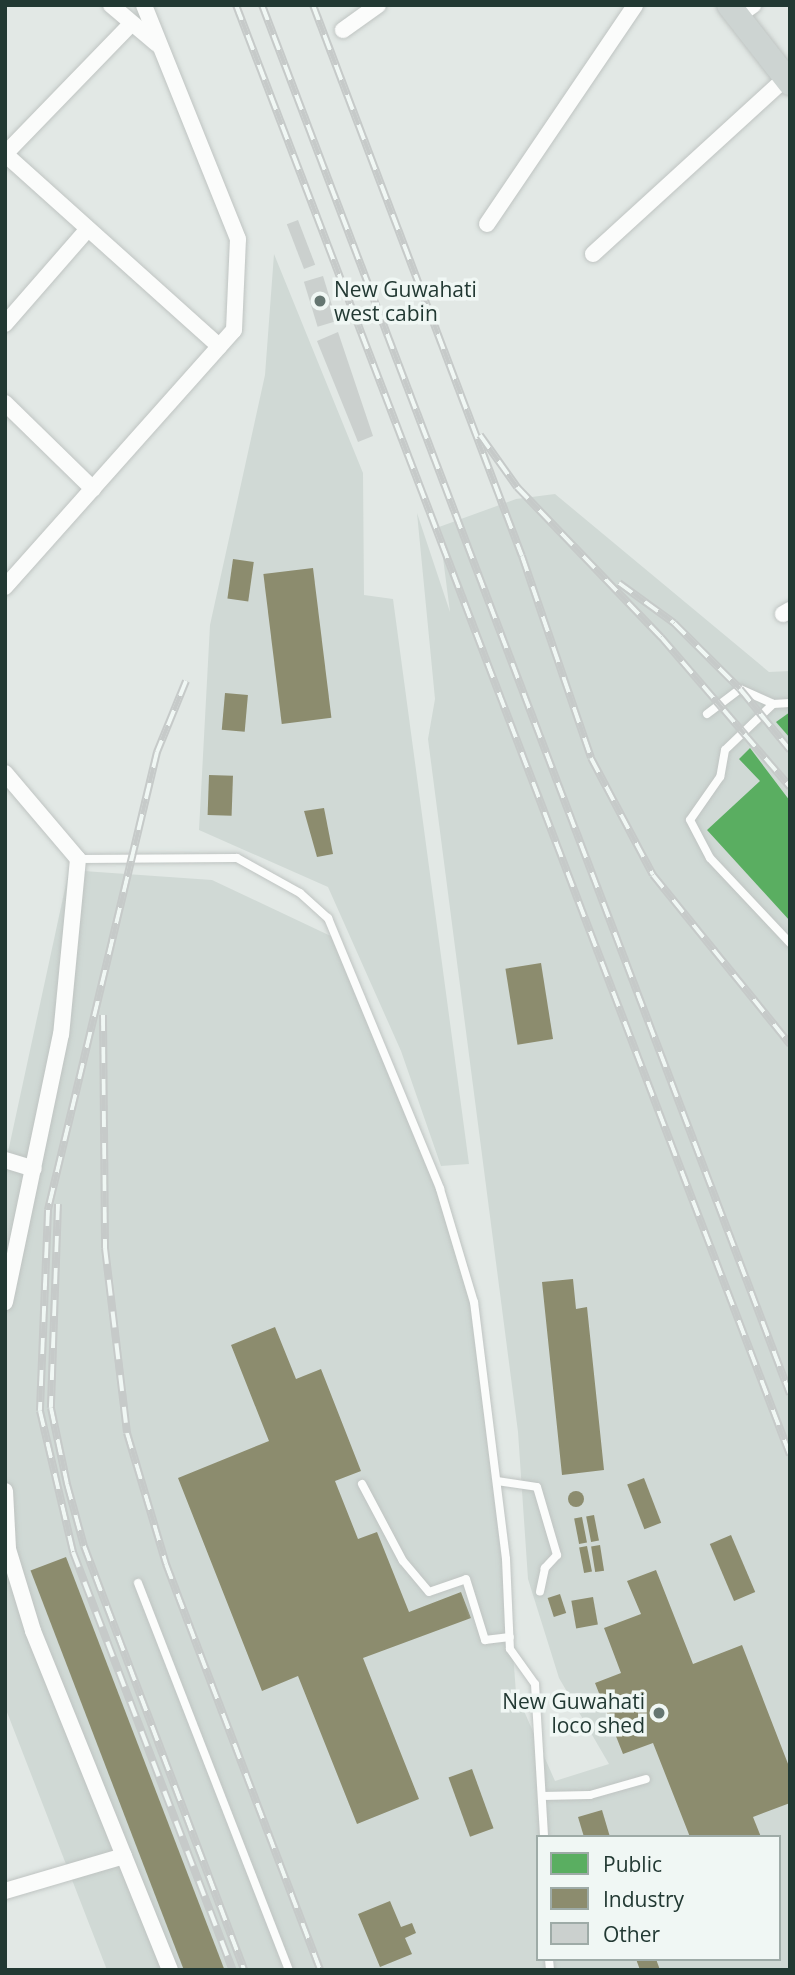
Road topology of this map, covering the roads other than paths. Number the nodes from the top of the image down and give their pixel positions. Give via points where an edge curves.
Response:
1 (111, 5) edge
2 (144, 5) edge
3 (378, 5) edge
4 (635, 5) edge
5 (743, 8) edge
6 (131, 24) junction
7 (343, 30) dead end
8 (158, 45) junction
9 (788, 73) edge
10 (5, 154) edge
11 (487, 224) dead end
12 (88, 229) junction
13 (593, 254) dead end
14 (5, 324) edge
15 (219, 346) junction
16 (5, 402) edge
17 (93, 489) junction
18 (5, 587) edge
19 (790, 703) edge
20 (773, 704) junction
21 (707, 714) dead end
22 (5, 773) edge
23 (78, 859) junction
24 (790, 943) edge
25 (5, 1160) edge
26 (34, 1169) junction
27 (5, 1302) edge
28 (496, 1481) junction
29 (362, 1484) dead end
30 (5, 1492) edge
31 (138, 1583) dead end
32 (540, 1591) dead end
33 (510, 1637) junction
34 (646, 1779) dead end
35 (542, 1797) junction
36 (544, 1835) edge
37 (124, 1856) junction
38 (5, 1891) edge
39 (170, 1970) edge
40 (289, 1970) edge

1 - 6 street
2 - 8 street
3 - 7 street
4 - 11 street
5 - 9 main road
6 - 8 street
6 - 10 street
8 - 15 street via 239,239 234,330
9 - 13 street
10 - 12 street
12 - 14 street
12 - 15 street
15 - 17 street
16 - 17 street
17 - 18 street
19 - 20 lane
20 - 21 lane via 740,689
20 - 24 lane via 725,750 720,778 690,820 710,858
22 - 23 street
23 - 26 street via 61,1034
23 - 28 lane via 237,858 300,892 328,918 440,1189 474,1302
25 - 26 street
26 - 27 street
28 - 32 lane via 537,1487 557,1555 545,1568
28 - 33 lane
29 - 33 lane via 403,1561 429,1592 466,1579 485,1640
30 - 37 street via 8,1549 33,1631
31 - 40 lane
33 - 35 lane via 510,1649 535,1684
34 - 35 lane via 590,1795
35 - 36 lane
37 - 38 street
37 - 39 street

